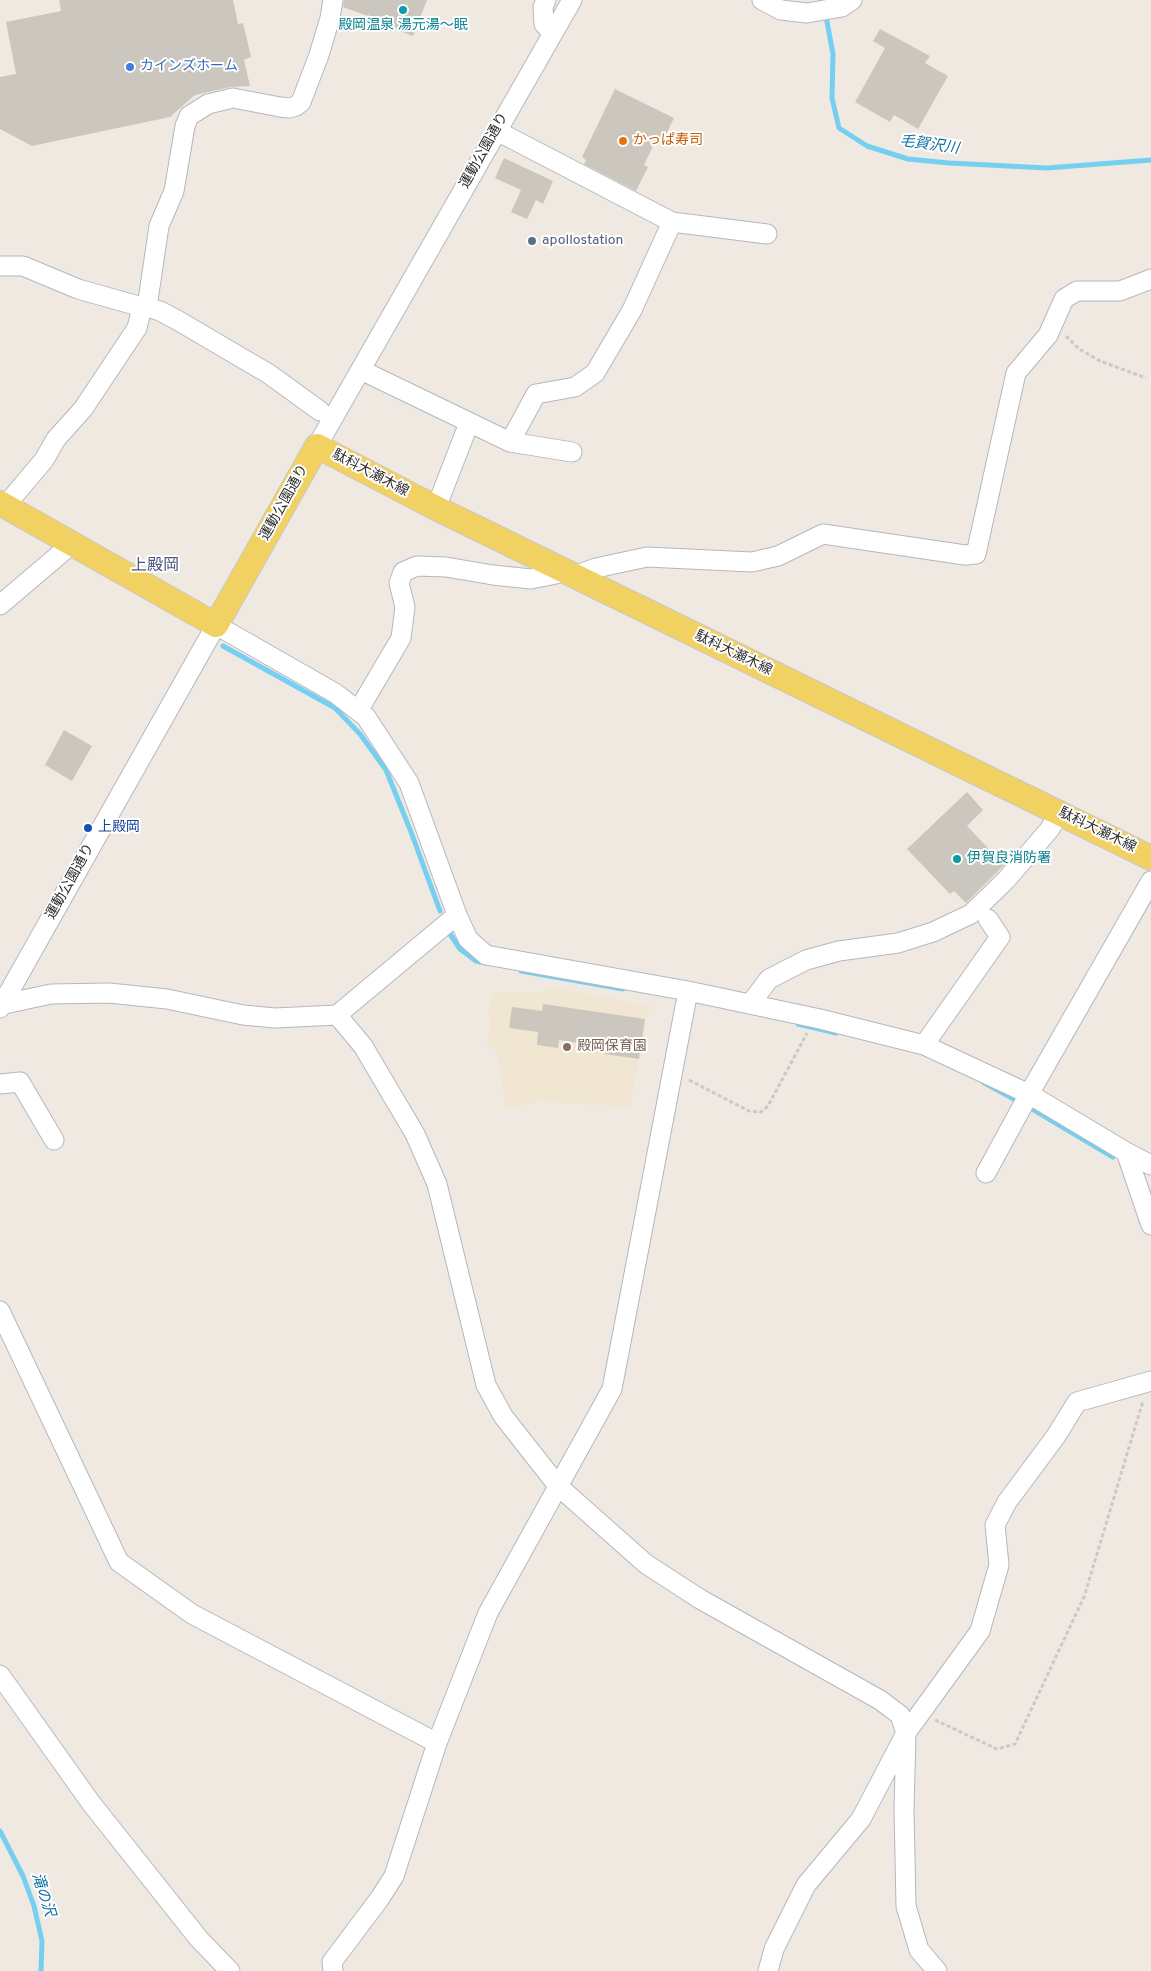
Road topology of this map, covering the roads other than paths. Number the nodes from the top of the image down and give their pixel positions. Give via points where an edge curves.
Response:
1 (333, 0) edge
2 (546, 0) edge
3 (572, 0) edge
4 (762, 0) edge
5 (847, 3) edge
6 (777, 5) edge
7 (552, 33) junction
8 (497, 131) junction
9 (672, 222) junction
10 (766, 234) dead end
11 (0, 266) edge
12 (1151, 279) edge
13 (144, 307) junction
14 (361, 370) junction
15 (320, 411) dead end
16 (469, 423) junction
17 (510, 442) junction
18 (317, 446) junction
19 (572, 452) dead end
20 (2, 505) edge
21 (436, 508) junction
22 (73, 543) junction
23 (570, 574) junction
24 (0, 605) edge
25 (216, 625) junction
26 (358, 711) junction
27 (1060, 813) junction
28 (1151, 858) edge
29 (1151, 881) edge
30 (457, 915) junction
31 (988, 919) dead end
32 (688, 991) junction
33 (750, 1004) junction
34 (1, 1006) edge
35 (336, 1015) junction
36 (924, 1045) junction
37 (0, 1084) edge
38 (1025, 1101) junction
39 (54, 1140) dead end
40 (1126, 1152) junction
41 (1151, 1165) edge
42 (986, 1172) dead end
43 (1151, 1225) edge
44 (0, 1311) edge
45 (1150, 1381) edge
46 (558, 1486) junction
47 (0, 1674) edge
48 (906, 1733) junction
49 (437, 1743) junction
50 (230, 1971) edge
51 (333, 1971) edge
52 (768, 1971) edge
53 (937, 1971) edge

1 - 13 street via 319,55 301,102 288,108 233,98 208,104 189,116 174,191 158,226
2 - 7 street via 544,24
3 - 7 street, 運動公園通り
4 - 6 street
5 - 6 street via 807,13
7 - 8 street, 運動公園通り
8 - 9 street
8 - 14 street, 運動公園通り
9 - 10 street
9 - 17 street via 632,310 595,373 575,388 536,394
11 - 13 street via 23,266 78,289
12 - 23 street via 1120,291 1077,291 1064,299 1048,335 1016,373 976,554 823,534 778,556 752,562 647,557
13 - 15 street via 177,320 260,369
13 - 20 street via 137,328 83,409 56,438 44,460
14 - 16 street
14 - 18 street, 運動公園通り
16 - 17 street
16 - 21 street
17 - 19 street
18 - 21 main road, 駄科大瀬木線
18 - 25 main road, 運動公園通り
20 - 22 main road
21 - 23 main road, 駄科大瀬木線
22 - 24 street
22 - 25 main road
23 - 26 street via 531,579 417,566 403,572 400,583 405,607 401,638
23 - 27 main road, 駄科大瀬木線
25 - 26 street via 335,693
25 - 34 street, 運動公園通り
26 - 30 street via 366,717 409,784
27 - 28 main road, 駄科大瀬木線
27 - 33 street via 1006,880 970,914 933,932 898,943 839,951 806,960 769,979
29 - 38 street
30 - 32 street via 468,939 486,955
30 - 35 street
31 - 36 street via 1000,937
32 - 33 street
32 - 46 street via 612,1389
33 - 36 street
34 - 35 street via 51,994 109,993 167,999 243,1015 275,1018
35 - 46 street via 363,1046 415,1134 437,1184 486,1385 503,1416
36 - 38 street
37 - 39 street via 20,1082
38 - 40 street
38 - 42 street
40 - 41 street
40 - 43 street
44 - 49 street via 120,1562 192,1614
45 - 48 street via 1077,1402 995,1525 999,1565 980,1631
46 - 48 street via 646,1564 880,1700 900,1715
46 - 49 street via 488,1612
47 - 50 street via 91,1803 199,1939
48 - 52 street via 861,1819 806,1885 774,1949
48 - 53 street via 906,1906 919,1950
49 - 51 street via 394,1876 332,1962

